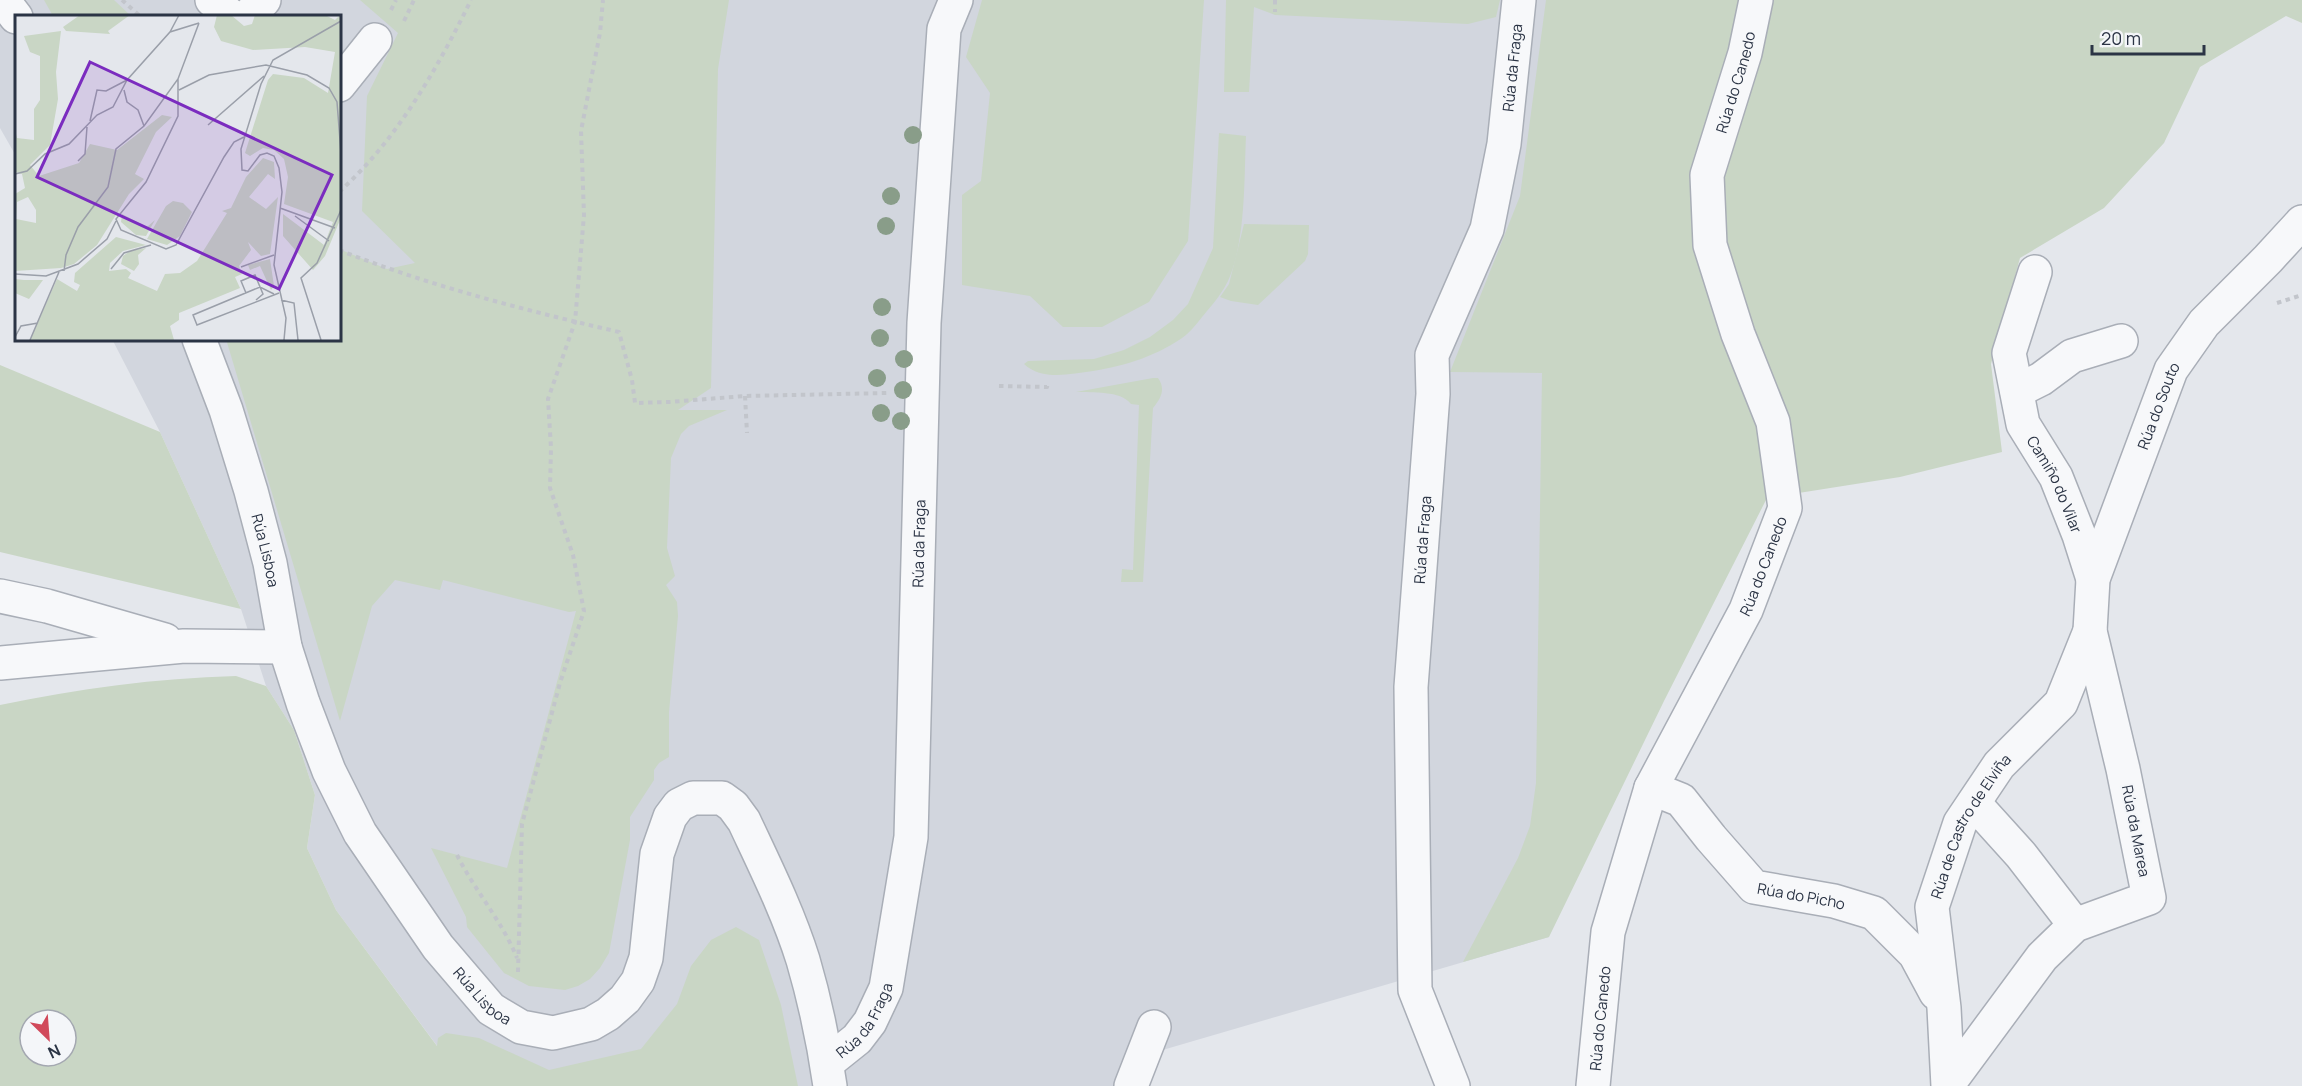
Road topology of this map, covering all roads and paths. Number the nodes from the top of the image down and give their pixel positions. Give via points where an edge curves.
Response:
1 (3, 0) edge
2 (122, 0) edge
3 (212, 0) edge
4 (264, 0) edge
5 (471, 0) edge
6 (603, 0) edge
7 (956, 0) edge
8 (1275, 0) edge
9 (1519, 0) edge
10 (1756, 0) edge
11 (1275, 12) dead end
12 (139, 15) edge
13 (230, 15) edge
14 (249, 15) edge
15 (15, 16) edge
16 (375, 40) dead end
17 (340, 84) edge
18 (340, 191) edge
19 (2302, 222) edge
20 (340, 250) edge
21 (2035, 272) dead end
22 (575, 321) junction
23 (199, 340) edge
24 (2121, 341) dead end
25 (1048, 382) dead end
26 (888, 383) dead end
27 (999, 386) dead end
28 (2017, 392) junction
29 (888, 393) junction
30 (745, 396) junction
31 (888, 405) dead end
32 (747, 433) dead end
33 (2093, 579) junction
34 (0, 596) edge
35 (2090, 631) junction
36 (184, 646) junction
37 (285, 647) junction
38 (0, 663) edge
39 (1651, 788) junction
40 (1974, 803) junction
41 (457, 855) dead end
42 (2075, 925) junction
43 (518, 972) junction
44 (514, 980) dead end
45 (1944, 1008) junction
46 (1154, 1027) dead end
47 (828, 1074) edge
48 (1949, 1084) edge
49 (1131, 1086) edge
50 (1453, 1086) edge
51 (1593, 1086) edge

1 - 15 street
2 - 12 path
3 - 13 street
4 - 14 street
5 - 18 path via 443,57 403,118 364,170
6 - 22 path via 581,130 585,215
7 - 47 street, Rúa da Fraga via 944,29 925,315 911,837 886,988 870,1022
8 - 11 path
9 - 50 street, Rúa da Fraga via 1504,144 1487,229 1432,356 1411,687 1415,990
10 - 39 street, Rúa do Canedo via 1745,52 1707,175 1710,246 1738,334 1773,422 1785,508 1746,610
16 - 17 street
19 - 33 street, Rúa do Souto via 2204,323 2171,370
20 - 22 path via 507,305
21 - 28 street, Camiño do Vilar via 2009,353
22 - 30 path via 619,332 635,403
22 - 43 path via 548,399 550,488 573,555 584,610 522,824
23 - 37 street, Rúa Lisboa via 251,491 270,563
24 - 28 street via 2072,356
25 - 27 path via 1047,387
26 - 29 path
28 - 33 street, Camiño do Vilar via 2023,424 2056,477
29 - 30 path
29 - 31 path
30 - 32 path
33 - 35 street, Rúa do Souto
34 - 36 street
35 - 40 street, Rúa de Castro de Elviña via 2061,703 1999,765
35 - 42 street, Rúa da Marea via 2149,898
36 - 37 street
36 - 38 street
37 - 47 street, Rúa Lisboa via 329,771 360,832 438,947 491,1009 521,1027 553,1033 591,1024 625,999 638,981 646,958 657,854 670,817 679,805 693,798 722,798 734,806 744,821 789,923 802,960
39 - 45 street, Rúa do Picho via 1681,800 1754,887 1834,901 1874,913 1915,954
39 - 51 street, Rúa do Canedo via 1608,932
40 - 42 street via 2021,855
40 - 45 street, Rúa de Castro de Elviña via 1960,823 1932,907
41 - 43 path via 508,937
42 - 48 street, Rúa da Marea via 2042,957
43 - 44 path
45 - 48 street, Rúa de Castro de Elviña
46 - 49 street

